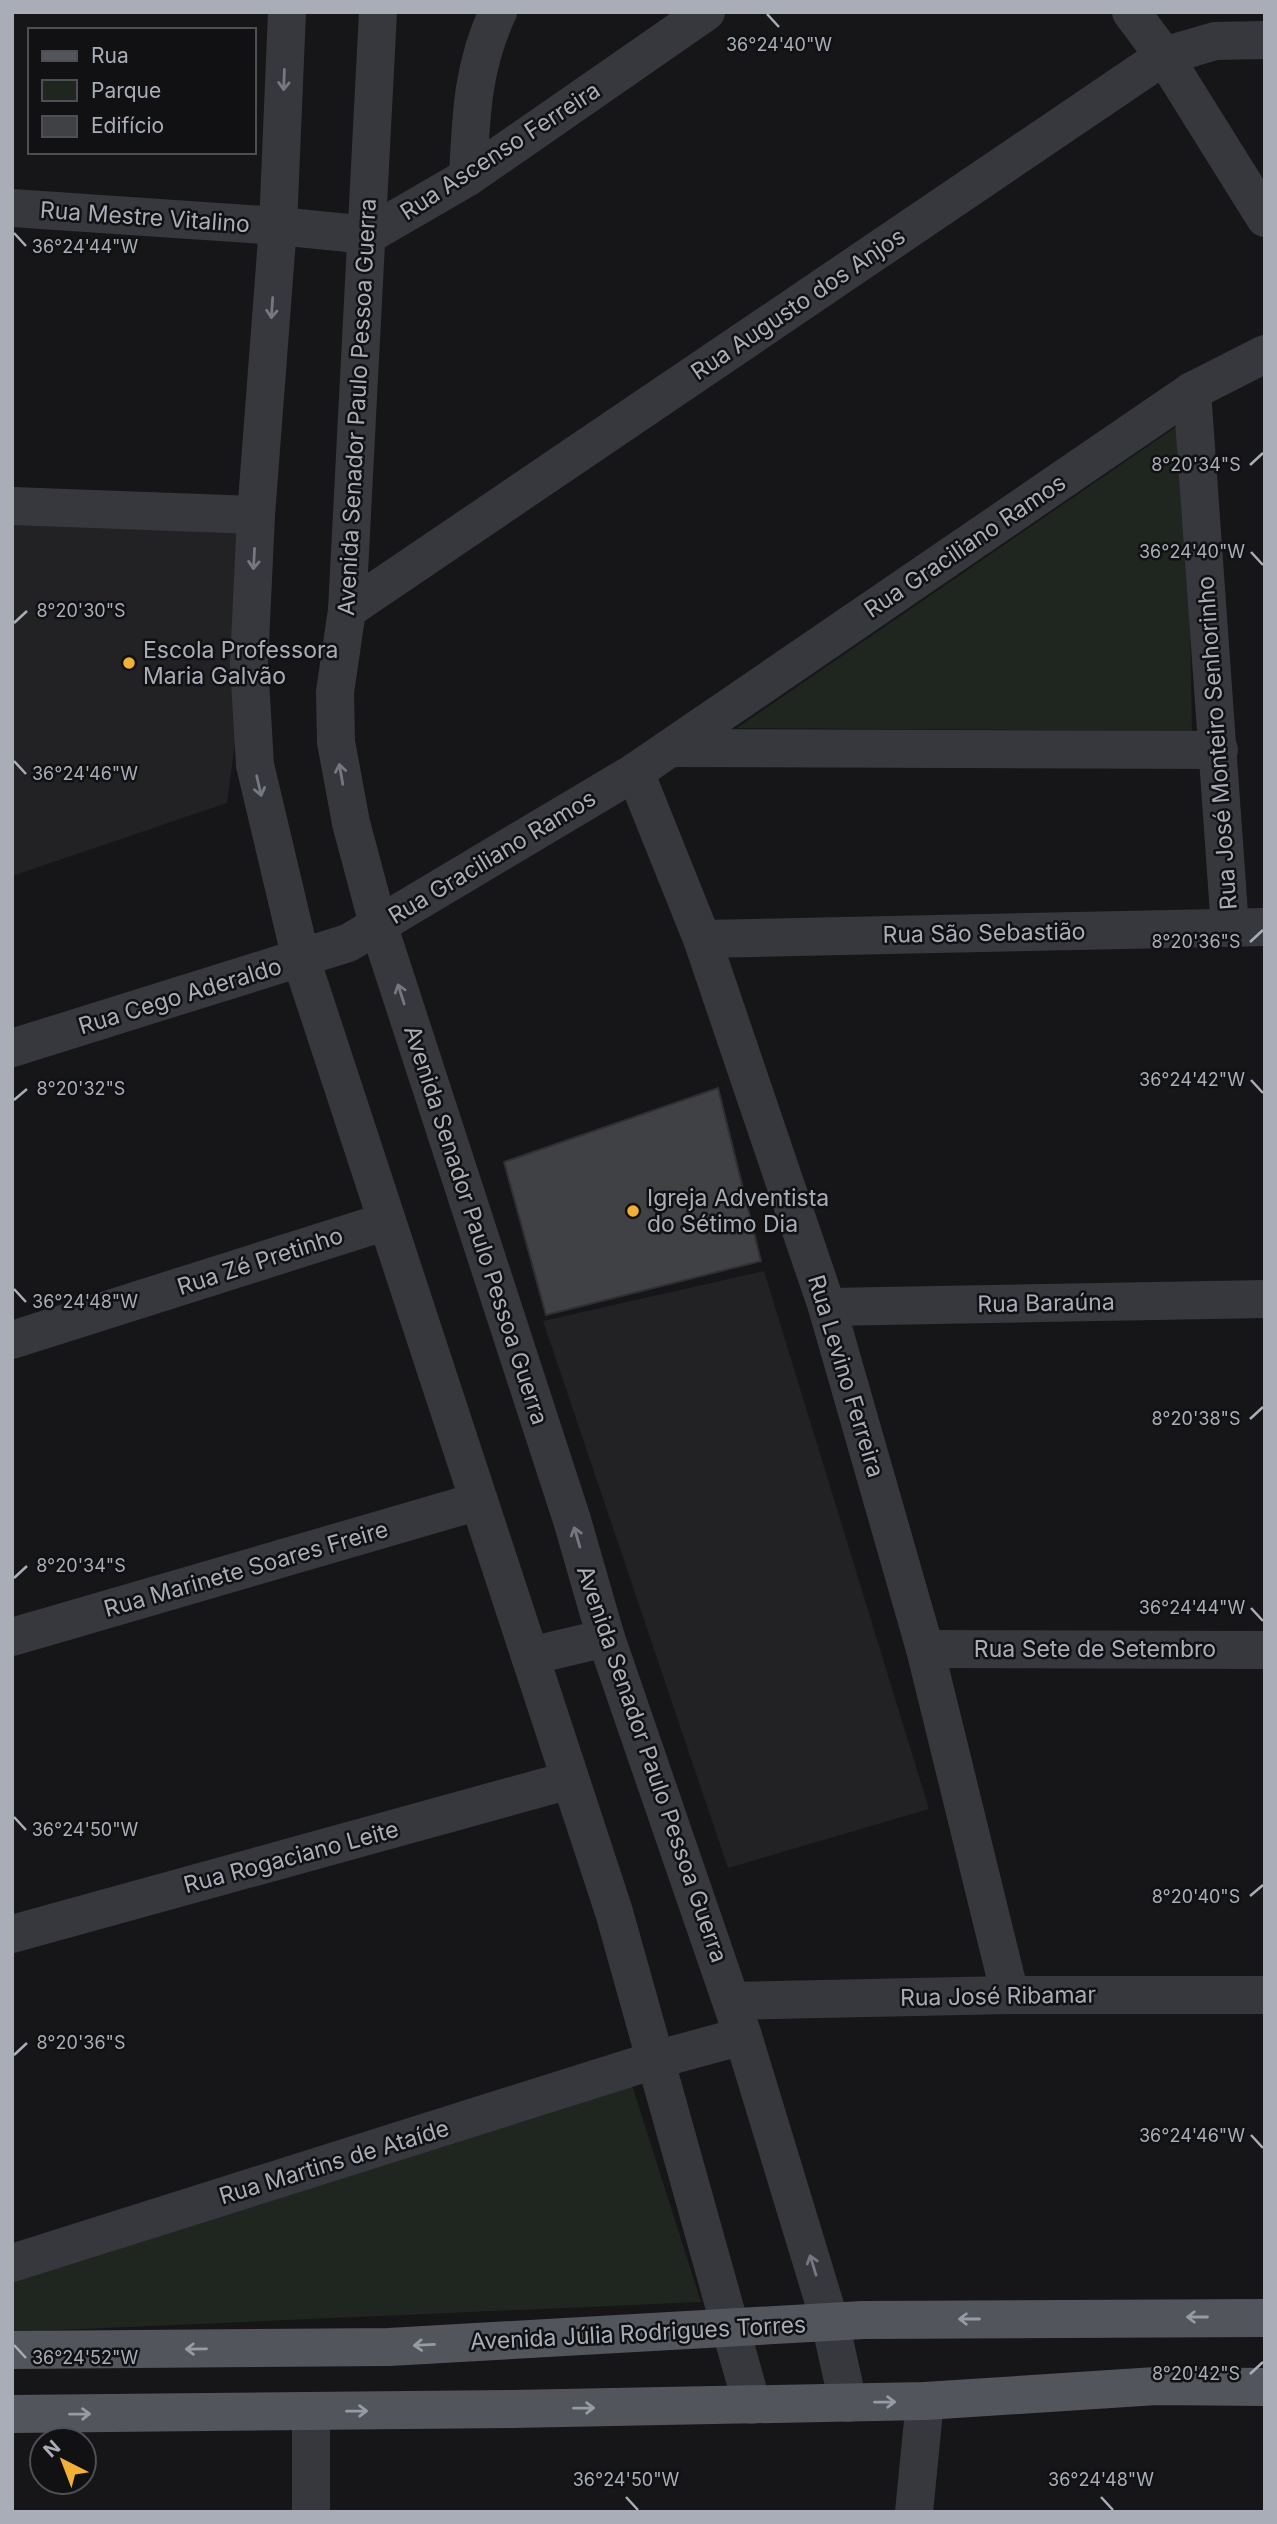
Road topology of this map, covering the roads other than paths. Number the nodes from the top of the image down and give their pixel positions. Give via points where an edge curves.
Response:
1 (287, 12) edge
2 (378, 12) edge
3 (498, 12) edge
4 (706, 12) edge
5 (1131, 12) edge
6 (1216, 27) edge
7 (1265, 40) edge
8 (1164, 56) junction
9 (468, 177) junction
10 (12, 208) edge
11 (1265, 218) edge
12 (278, 226) junction
13 (368, 235) junction
14 (1265, 354) edge
15 (1192, 391) junction
16 (12, 506) edge
17 (257, 515) junction
18 (347, 610) junction
19 (670, 748) junction
20 (1219, 750) junction
21 (635, 772) junction
22 (1247, 928) edge
23 (363, 933) junction
24 (702, 939) junction
25 (301, 958) junction
26 (12, 1048) edge
27 (387, 1221) junction
28 (1265, 1299) edge
29 (827, 1307) junction
30 (12, 1340) edge
31 (479, 1501) junction
32 (12, 1637) edge
33 (606, 1637) junction
34 (925, 1649) junction
35 (1265, 1650) edge
36 (530, 1656) junction
37 (570, 1780) junction
38 (12, 1934) edge
39 (1010, 1995) junction
40 (1265, 1995) edge
41 (738, 2018) junction
42 (655, 2060) junction
43 (12, 2263) edge
44 (1265, 2318) edge
45 (830, 2322) junction
46 (730, 2327) junction
47 (12, 2350) edge
48 (1265, 2387) edge
49 (925, 2401) junction
50 (848, 2403) junction
51 (752, 2405) junction
52 (311, 2411) junction
53 (12, 2414) edge
54 (312, 2512) edge
55 (914, 2512) edge

1 -> 12 street
2 - 13 street, Avenida Senador Paulo Pessoa Guerra
3 - 9 street via 479,61
4 - 9 street, Rua Ascenso Ferreira
5 - 8 street
6 - 7 street, Rua Augusto dos Anjos
6 - 8 street, Rua Augusto dos Anjos
8 - 11 street
8 - 18 street, Rua Augusto dos Anjos
9 - 13 street, Rua Ascenso Ferreira
10 - 12 street, Rua Mestre Vitalino
12 - 13 street
12 -> 17 street
13 - 18 street, Avenida Senador Paulo Pessoa Guerra
14 - 15 street, Rua Graciliano Ramos
15 - 19 street, Rua Graciliano Ramos
15 - 20 street, Rua José Monteiro Senhorinho
16 - 17 street
17 -> 25 street via 249,664 255,765
23 -> 18 street, Avenida Senador Paulo Pessoa Guerra via 352,823 336,742 335,692
19 - 20 street
19 - 21 street, Rua Graciliano Ramos
20 - 22 street, Rua José Monteiro Senhorinho
21 - 23 street, Rua Graciliano Ramos
21 - 24 street, Rua Levino Ferreira
22 - 24 street, Rua São Sebastião
23 - 25 street, Rua Cego Aderaldo
33 -> 23 street, Avenida Senador Paulo Pessoa Guerra via 572,1520
24 - 29 street, Rua Levino Ferreira
25 - 26 street, Rua Cego Aderaldo
25 - 27 street
27 - 30 street, Rua Zé Pretinho
27 - 31 street
28 - 29 street, Rua Baraúna
29 - 34 street, Rua Levino Ferreira
31 - 32 street, Rua Marinete Soares Freire
31 - 36 street
33 - 36 street
33 - 41 street, Avenida Senador Paulo Pessoa Guerra
34 - 35 street, Rua Sete de Setembro
34 - 39 street, Rua Levino Ferreira
36 - 37 street
37 - 38 street, Rua Rogaciano Leite
37 - 42 street via 614,1912
39 - 40 street, Rua José Ribamar
39 - 41 street, Rua José Ribamar
41 - 42 street, Rua José Ribamar
45 -> 41 street, Avenida Senador Paulo Pessoa Guerra
42 - 43 street, Rua Martins de Ataíde
42 - 46 street
44 -> 45 main road, Avenida Júlia Rodrigues Torres
45 - 46 main road, Avenida Júlia Rodrigues Torres
45 - 50 street, Avenida Senador Paulo Pessoa Guerra
46 -> 47 main road, Avenida Júlia Rodrigues Torres via 389,2347
46 - 51 street
48 - 49 main road via 1156,2386
50 -> 49 main road
49 - 55 street
50 - 51 main road
52 -> 51 main road
53 -> 52 main road
52 - 54 street

